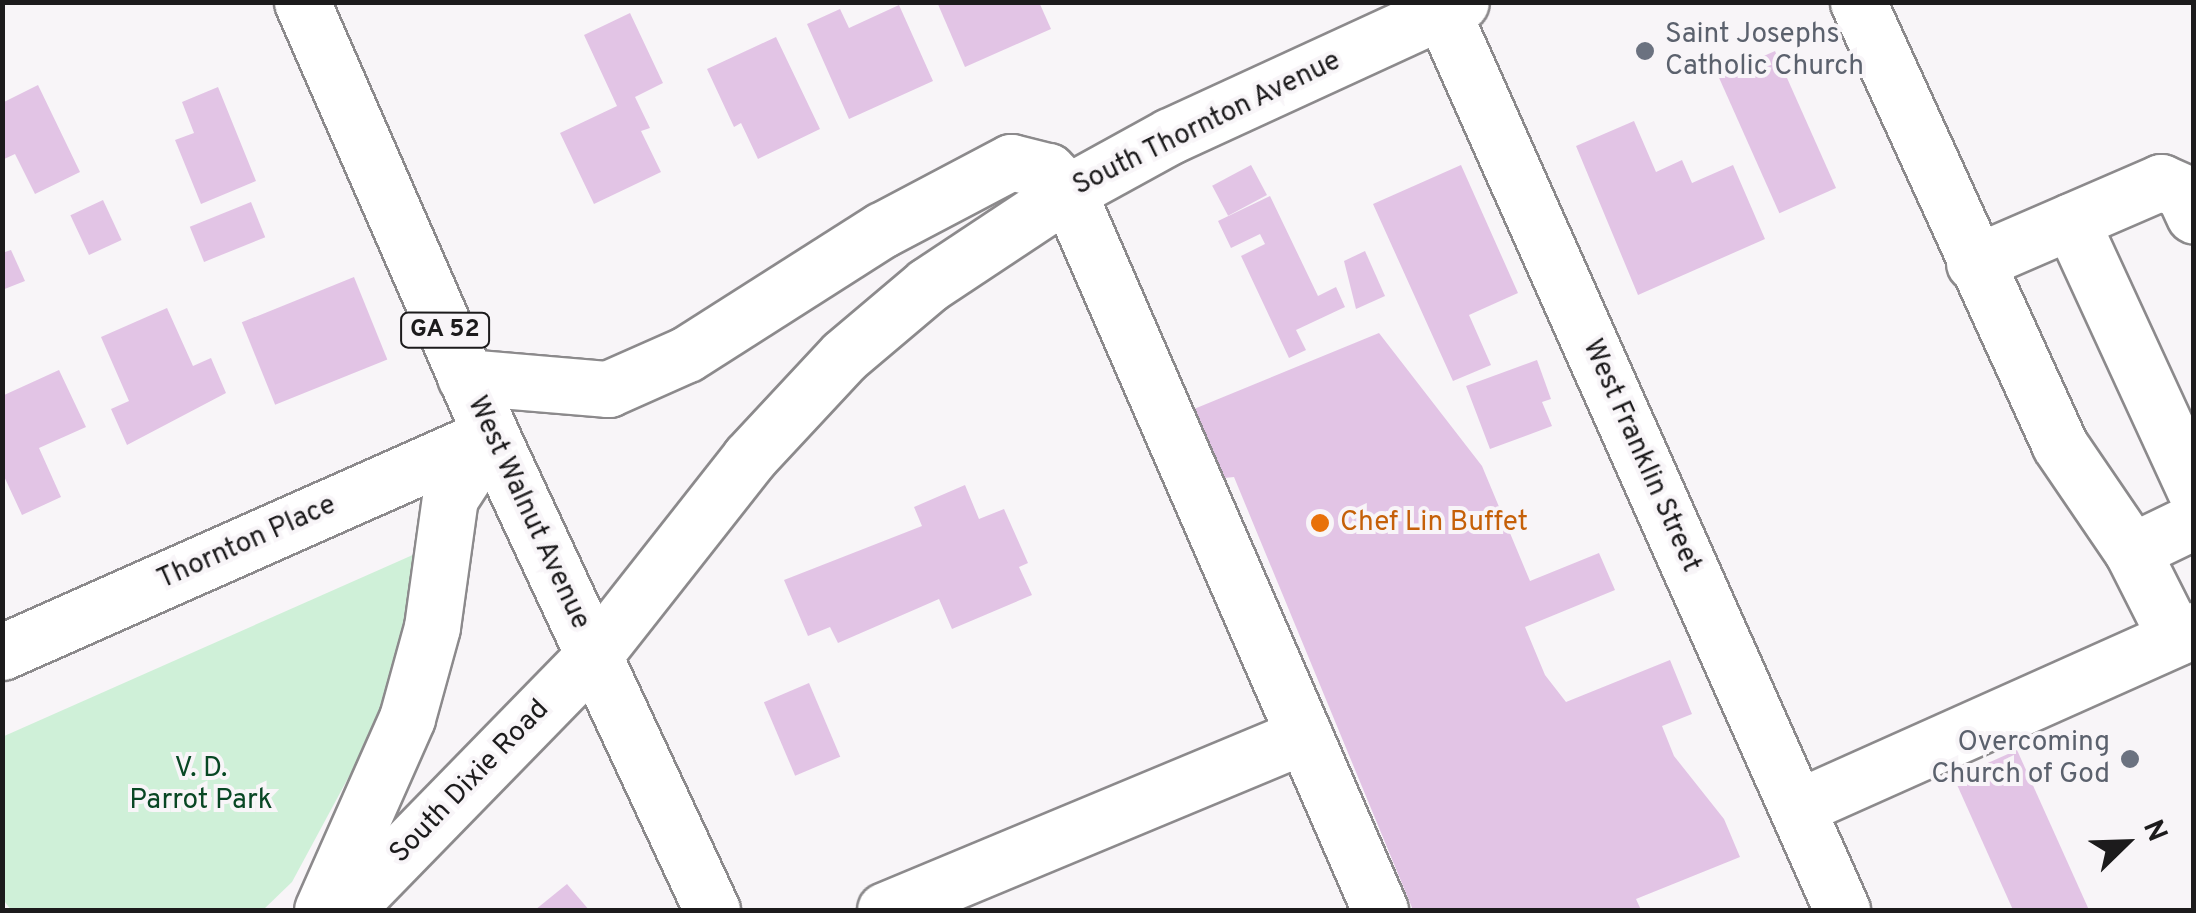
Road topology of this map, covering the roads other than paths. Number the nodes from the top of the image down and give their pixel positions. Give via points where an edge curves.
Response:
1 (302, 2) edge
2 (1858, 2) edge
3 (1447, 5) edge
4 (1068, 192) junction
5 (2194, 216) edge
6 (2071, 221) junction
7 (1974, 263) junction
8 (465, 377) junction
9 (491, 435) junction
10 (2194, 488) edge
11 (2194, 522) edge
12 (2132, 551) junction
13 (2185, 634) edge
14 (2, 652) edge
15 (594, 654) junction
16 (1304, 736) junction
17 (1798, 807) junction
18 (968, 894) edge
19 (322, 910) edge
20 (345, 910) edge
21 (712, 910) edge
22 (884, 910) edge
23 (1380, 910) edge
24 (1842, 910) edge

1 - 8 main road, West Walnut Avenue / GA 52
2 - 7 main road
3 - 4 main road, South Thornton Avenue via 1170,136
3 - 17 main road, West Franklin Street
4 - 8 main road via 1048,170 1011,162 882,230 686,354 608,388
4 - 15 main road, South Thornton Avenue via 928,286 844,356 749,458
4 - 16 main road
5 - 6 main road via 2183,192 2161,182
6 - 7 main road
6 - 10 main road
7 - 12 main road via 2059,444
8 - 9 main road, West Walnut Avenue / GA 52
9 - 14 main road, Thornton Place
9 - 15 main road, West Walnut Avenue / GA 52
9 - 19 main road via 450,498 432,628 407,718
11 - 12 main road
12 - 13 main road
13 - 17 main road
15 - 20 main road, South Dixie Road
15 - 21 main road, West Walnut Avenue / GA 52
16 - 18 main road
16 - 23 main road
17 - 24 main road, West Franklin Street
18 - 22 main road

